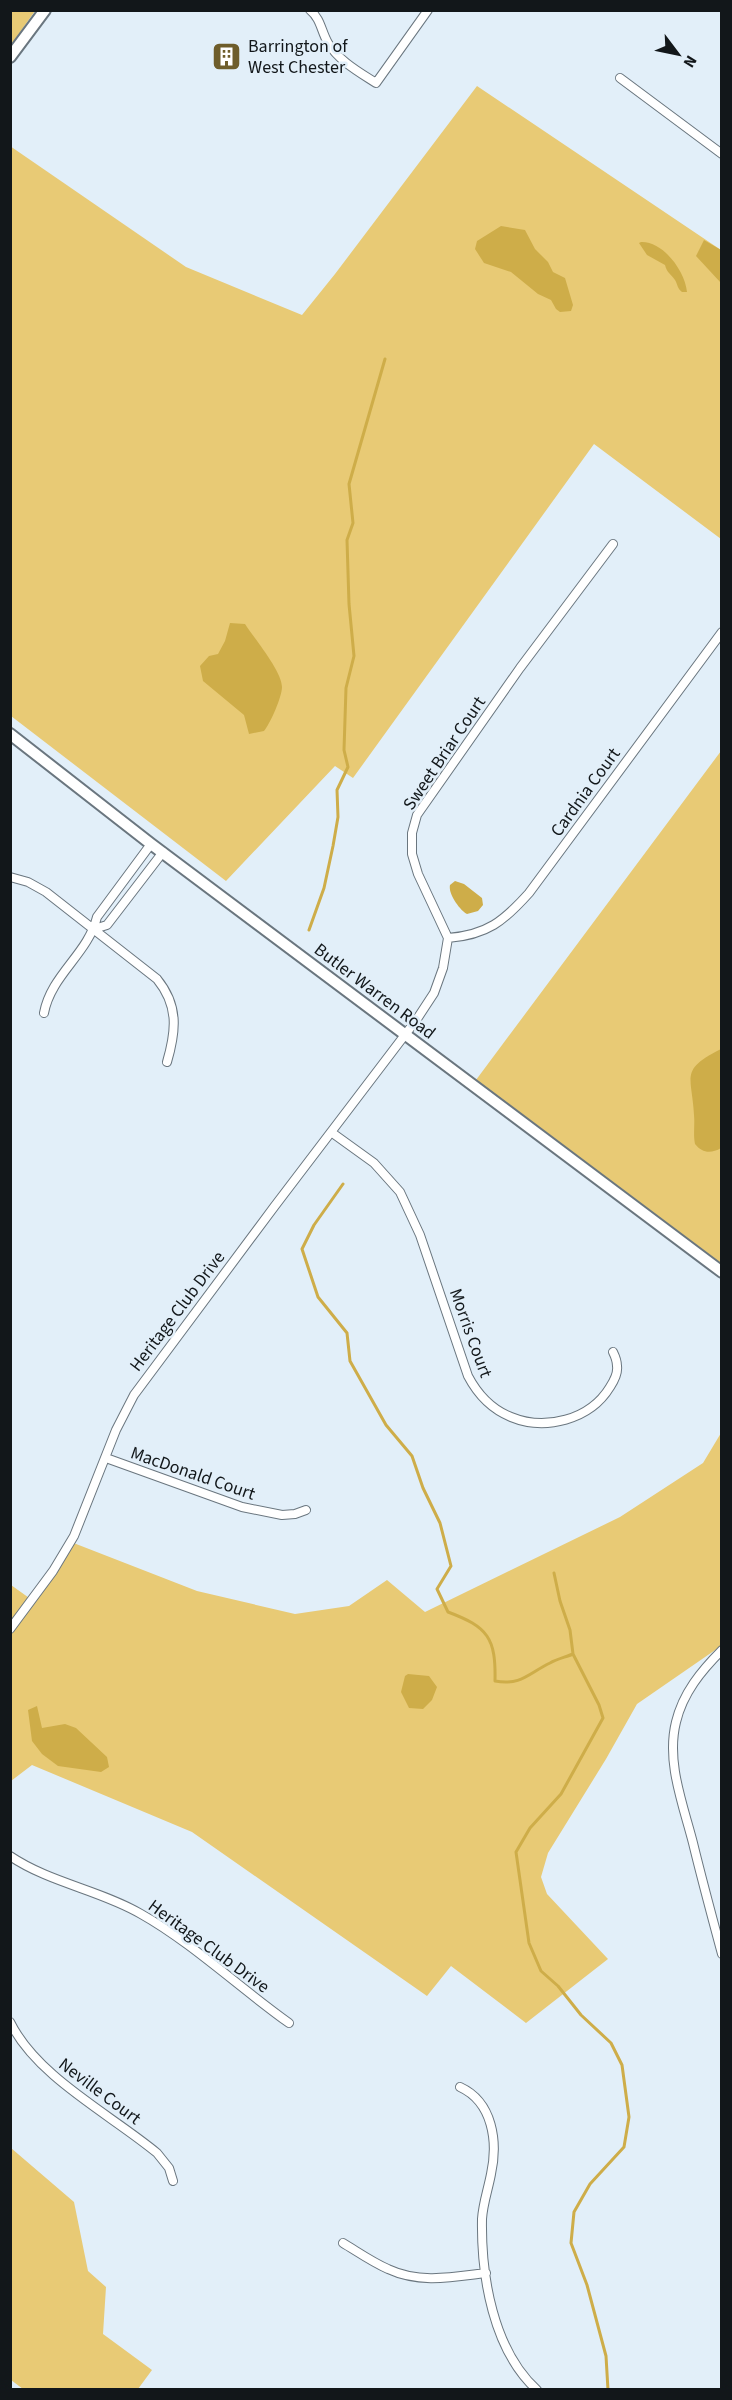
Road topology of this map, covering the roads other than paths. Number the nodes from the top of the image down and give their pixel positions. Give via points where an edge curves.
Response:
1 (45, 10) edge
2 (310, 10) edge
3 (428, 10) edge
4 (10, 57) edge
5 (620, 78) dead end
6 (722, 154) edge
7 (613, 544) dead end
8 (722, 632) edge
9 (10, 734) edge
10 (151, 844) junction
11 (163, 852) junction
12 (10, 877) edge
13 (94, 929) junction
14 (448, 938) junction
15 (44, 1013) dead end
16 (405, 1034) junction
17 (167, 1062) dead end
18 (331, 1132) junction
19 (722, 1272) edge
20 (613, 1352) dead end
21 (106, 1458) junction
22 (306, 1510) dead end
23 (10, 1629) edge
24 (722, 1650) edge
25 (12, 1860) edge
26 (722, 1953) edge
27 (10, 2022) edge
28 (289, 2024) dead end
29 (460, 2087) dead end
30 (173, 2181) dead end
31 (343, 2243) dead end
32 (486, 2273) junction
33 (537, 2390) edge

1 - 4 main road
2 - 3 street via 337,55 376,83
5 - 6 street
7 - 14 street, Sweet Briar Court via 417,815 412,854
8 - 14 street, Cardnia Court via 530,892 489,929
9 - 10 main road, Butler Warren Road
10 - 11 main road, Butler Warren Road
10 - 13 street via 97,917
11 - 13 street via 107,925
11 - 16 main road, Butler Warren Road
12 - 13 street via 34,885
13 - 15 street via 48,994
13 - 17 street via 147,969 169,996 176,1022
14 - 16 street via 434,993
16 - 18 street, Heritage Club Drive
16 - 19 main road, Butler Warren Road
18 - 20 street, Morris Court via 374,1163 400,1192 420,1235 468,1376 493,1408 537,1423 577,1416 594,1405 612,1384 617,1366
18 - 21 street, Heritage Club Drive via 149,1373 124,1412
21 - 22 street, MacDonald Court via 242,1507 282,1515
21 - 23 street, Heritage Club Drive via 71,1542
24 - 26 street via 685,1696 676,1720 673,1746 676,1779
25 - 28 street, Heritage Club Drive via 143,1915
27 - 30 street, Neville Court via 44,2067 157,2153
29 - 32 street via 481,2103 494,2141 482,2218
31 - 32 street via 389,2270 415,2278
32 - 33 street via 500,2337 511,2361

